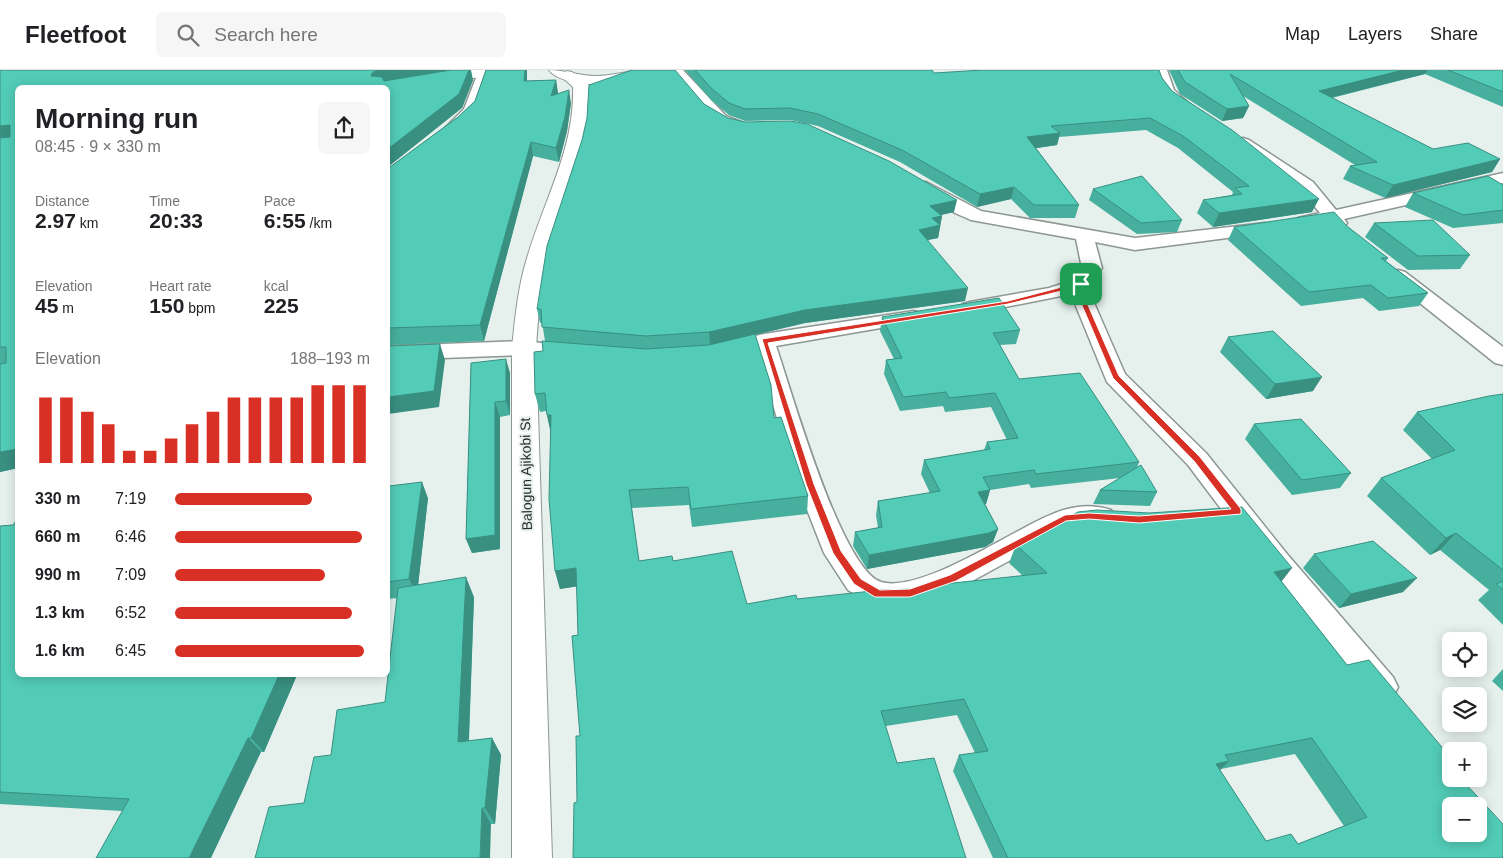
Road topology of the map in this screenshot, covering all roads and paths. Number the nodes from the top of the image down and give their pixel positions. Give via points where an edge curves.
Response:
1 (676, 70) edge
2 (1160, 70) edge
3 (491, 71) edge
4 (558, 71) edge
5 (640, 71) edge
6 (616, 77) junction
7 (390, 87) edge
8 (583, 99) junction
9 (1198, 115) edge
10 (758, 129) edge
11 (441, 136) edge
12 (1232, 137) edge
13 (1503, 178) edge
14 (914, 179) edge
15 (1332, 217) junction
16 (1348, 234) edge
17 (1084, 235) junction
18 (1382, 263) edge
19 (1081, 284) junction
20 (764, 341) junction
21 (524, 348) junction
22 (390, 353) edge
23 (701, 354) edge
24 (599, 356) edge
25 (1503, 358) edge
26 (1238, 512) junction
27 (1208, 514) edge
28 (1122, 518) edge
29 (1396, 704) edge
30 (532, 858) edge

1 - 10 street via 721,119
2 - 9 street via 1168,92
3 - 7 main road
3 - 11 street via 471,111
4 - 6 main road via 590,79
4 - 8 main road via 581,85
5 - 6 main road
6 - 8 main road
8 - 21 main road, Balogun Ajikobi St via 573,154 538,256 528,297
12 - 15 street via 1306,186
13 - 15 street
14 - 17 street via 960,209 978,216
15 - 16 street
15 - 17 street via 1154,243 1135,244
17 - 19 street via 1092,268
18 - 25 street
19 - 20 street via 1008,302
19 - 26 street via 1081,296 1115,377 1197,459
20 - 23 street
20 - 28 street via 810,484 838,553 858,582 878,594 910,593 953,578 1065,518
21 - 22 street
21 - 24 street
21 - 30 main road, Balogun Ajikobi St
26 - 27 street
26 - 29 street

